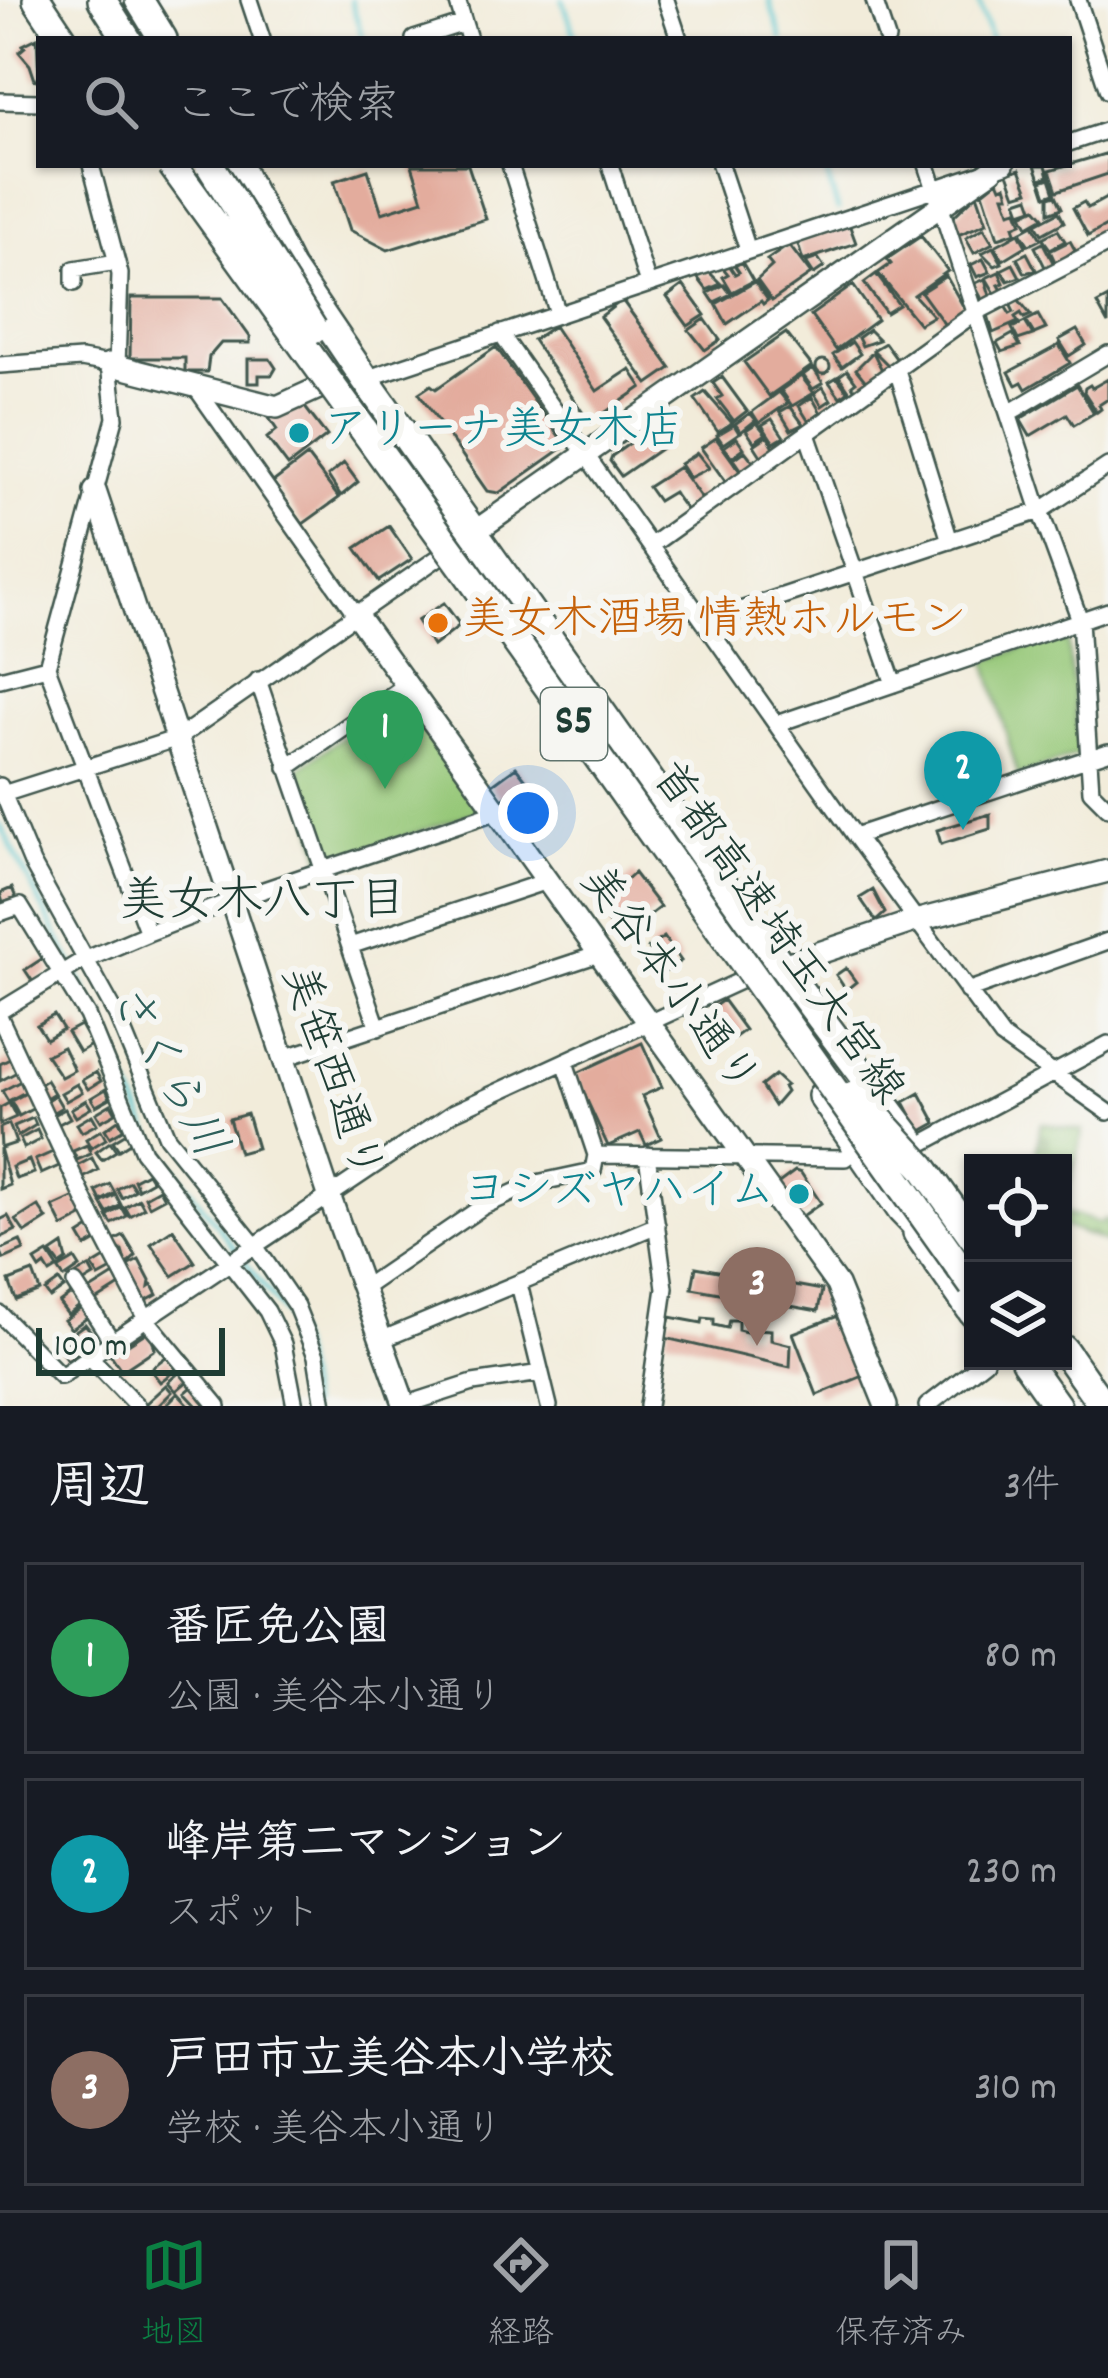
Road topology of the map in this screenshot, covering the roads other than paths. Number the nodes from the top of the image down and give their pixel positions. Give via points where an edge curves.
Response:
1 (37, 0) edge
2 (53, 0) edge
3 (102, 0) edge
4 (118, 0) edge
5 (140, 0) edge
6 (249, 0) edge
7 (457, 0) edge
8 (666, 0) edge
9 (874, 0) edge
10 (1078, 0) edge
11 (467, 31) edge
12 (61, 36) edge
13 (77, 36) edge
14 (125, 36) edge
15 (141, 36) edge
16 (161, 36) edge
17 (261, 36) edge
18 (434, 36) edge
19 (678, 36) edge
20 (885, 36) edge
21 (1108, 91) edge
22 (0, 100) edge
23 (36, 102) edge
24 (1108, 130) edge
25 (1072, 142) edge
26 (92, 168) edge
27 (159, 168) edge
28 (174, 168) edge
29 (219, 168) edge
30 (219, 168) edge
31 (511, 168) edge
32 (611, 168) edge
33 (721, 168) edge
34 (929, 168) edge
35 (997, 168) edge
36 (938, 198) junction
37 (1108, 244) edge
38 (748, 250) junction
39 (116, 262) junction
40 (74, 283) dead end
41 (648, 284) junction
42 (558, 314) junction
43 (975, 314) junction
44 (500, 333) junction
45 (1108, 354) edge
46 (0, 364) edge
47 (113, 365) junction
48 (897, 370) junction
49 (365, 380) junction
50 (192, 383) junction
51 (321, 386) junction
52 (1009, 412) junction
53 (807, 434) junction
54 (586, 456) junction
55 (1108, 466) edge
56 (95, 491) junction
57 (1040, 511) junction
58 (473, 533) junction
59 (950, 541) junction
60 (650, 546) junction
61 (442, 555) junction
62 (854, 572) junction
63 (1108, 611) edge
64 (355, 613) junction
65 (1080, 620) junction
66 (704, 622) junction
67 (47, 667) junction
68 (0, 680) edge
69 (258, 680) junction
70 (894, 684) junction
71 (406, 685) junction
72 (776, 724) junction
73 (178, 738) junction
74 (1108, 752) edge
75 (1089, 758) junction
76 (85, 767) junction
77 (286, 768) junction
78 (1, 791) edge
79 (1108, 808) edge
80 (495, 812) junction
81 (854, 836) junction
82 (1108, 871) edge
83 (321, 873) junction
84 (547, 881) junction
85 (231, 901) junction
86 (0, 913) edge
87 (915, 921) junction
88 (148, 933) junction
89 (1108, 941) edge
90 (350, 946) junction
91 (599, 954) junction
92 (83, 961) junction
93 (781, 965) junction
94 (62, 972) junction
95 (742, 980) junction
96 (967, 991) junction
97 (0, 1015) edge
98 (649, 1024) junction
99 (378, 1028) junction
100 (1108, 1044) edge
101 (284, 1058) junction
102 (565, 1062) junction
103 (1052, 1074) junction
104 (849, 1098) junction
105 (1108, 1112) edge
106 (916, 1147) junction
107 (858, 1148) junction
108 (596, 1155) junction
109 (647, 1155) junction
110 (744, 1156) junction
111 (940, 1181) junction
112 (329, 1196) junction
113 (901, 1210) junction
114 (964, 1211) edge
115 (657, 1226) junction
116 (964, 1228) edge
117 (964, 1231) edge
118 (241, 1255) junction
119 (964, 1272) edge
120 (964, 1276) edge
121 (75, 1284) dead end
122 (519, 1284) junction
123 (964, 1287) edge
124 (362, 1289) junction
125 (964, 1300) edge
126 (0, 1314) edge
127 (146, 1319) junction
128 (112, 1340) junction
129 (381, 1340) junction
130 (89, 1356) junction
131 (1072, 1362) edge
132 (973, 1370) edge
133 (1012, 1370) edge
134 (1022, 1370) edge
135 (1043, 1370) edge
136 (1066, 1370) edge
137 (541, 1373) junction
138 (137, 1406) edge
139 (218, 1406) edge
140 (295, 1406) edge
141 (324, 1406) edge
142 (405, 1406) edge
143 (549, 1406) edge
144 (648, 1406) edge
145 (886, 1406) edge
146 (927, 1406) edge
147 (1036, 1406) edge
148 (1046, 1406) edge
149 (1068, 1406) edge
150 (1091, 1406) edge
151 (1103, 1406) edge

1 - 12 highway
2 - 13 highway
3 - 14 highway
4 - 15 highway
5 - 16 highway
6 - 17 street
7 - 11 street
8 - 19 street
9 - 20 street
10 - 21 street
11 - 18 street
22 - 23 street
24 - 25 street
26 - 39 street
27 - 51 highway
28 - 104 highway, 首都高速埼玉大宮線 / S5, bridge
29 - 104 highway, 首都高速埼玉大宮線 / S5, bridge via 307,320
30 - 49 highway
31 - 42 street
32 - 41 street
33 - 38 street
34 - 36 street
35 - 36 street
36 - 38 street
36 - 43 street
36 - 54 street
37 - 43 street
38 - 41 street
39 - 40 street via 74,269
39 - 47 street
41 - 42 street
42 - 44 street
43 - 48 street
43 - 52 street
44 - 49 street
44 - 54 street
45 - 52 street
46 - 47 street
47 - 50 street
47 - 56 street via 115,418
48 - 53 street
48 - 59 street
49 - 58 highway
50 - 51 street via 278,406
50 - 64 street, 美谷本小通り
51 - 61 highway
52 - 57 street
53 - 60 street
53 - 62 street
54 - 58 street
54 - 60 street
55 - 57 street
56 - 67 street
56 - 73 street, 美笹西通り
57 - 59 street
57 - 65 street
58 - 93 highway
59 - 62 street
60 - 66 street
61 - 64 street
61 - 95 highway
62 - 66 street
62 - 70 street
63 - 65 street
64 - 69 street
64 - 71 street, 美谷本小通り
65 - 70 street
65 - 75 street
66 - 72 street
67 - 68 street
67 - 76 street
69 - 73 street
69 - 77 street
70 - 72 street
71 - 77 street
71 - 80 street, 美谷本小通り
72 - 81 street
73 - 76 street
73 - 85 street, 美笹西通り
74 - 75 street
75 - 79 street via 1091,791
75 - 81 street
76 - 78 street
76 - 88 street
77 - 83 street
78 - 92 street
80 - 83 street
80 - 84 street, 美谷本小通り
81 - 87 street
82 - 87 street
83 - 85 street
83 - 90 street
84 - 90 street
84 - 91 street, 美谷本小通り
85 - 88 street
85 - 101 street, 美笹西通り
86 - 94 street via 20,906
87 - 93 street
87 - 96 street
88 - 92 street
89 - 96 street
90 - 99 street
91 - 98 street, 美谷本小通り
91 - 99 street
92 - 94 street
92 - 118 street via 117,1016 167,1137
93 - 95 street
93 - 106 highway
94 - 97 street
94 - 118 street via 143,1152
95 - 98 street
95 - 107 highway
96 - 103 street via 1002,1037
97 - 127 street
98 - 102 street
98 - 110 street, 美谷本小通り
99 - 101 street
100 - 103 street
101 - 112 street, 美笹西通り
102 - 108 street
102 - 112 street via 454,1112
103 - 105 street
103 - 106 street
104 - 117 highway, bridge via 923,1167
104 - 119 highway, 首都高速埼玉大宮線 / S5, bridge
104 - 123 highway, bridge via 892,1187
106 - 111 highway
107 - 110 street via 845,1158
107 - 113 highway
108 - 109 street
108 - 124 street via 593,1172 532,1184 482,1207
109 - 110 street
109 - 115 street
110 - 145 street, 美谷本小通り via 837,1286
111 - 114 highway
111 - 116 highway
112 - 118 street
112 - 124 street, 美笹西通り
113 - 120 highway
113 - 125 highway
115 - 122 street
115 - 144 street via 665,1288
118 - 127 street
118 - 140 street via 283,1344
118 - 141 street via 296,1306
121 - 128 street
122 - 129 street
122 - 137 street
124 - 129 street, 美笹西通り
126 - 130 street via 61,1376
127 - 128 street
127 - 139 street
128 - 130 street
129 - 142 street, 美笹西通り
130 - 138 street
131 - 151 highway
132 - 146 street
133 - 147 highway
134 - 148 highway
135 - 149 highway
136 - 150 highway
137 - 142 street via 473,1383
137 - 143 street

